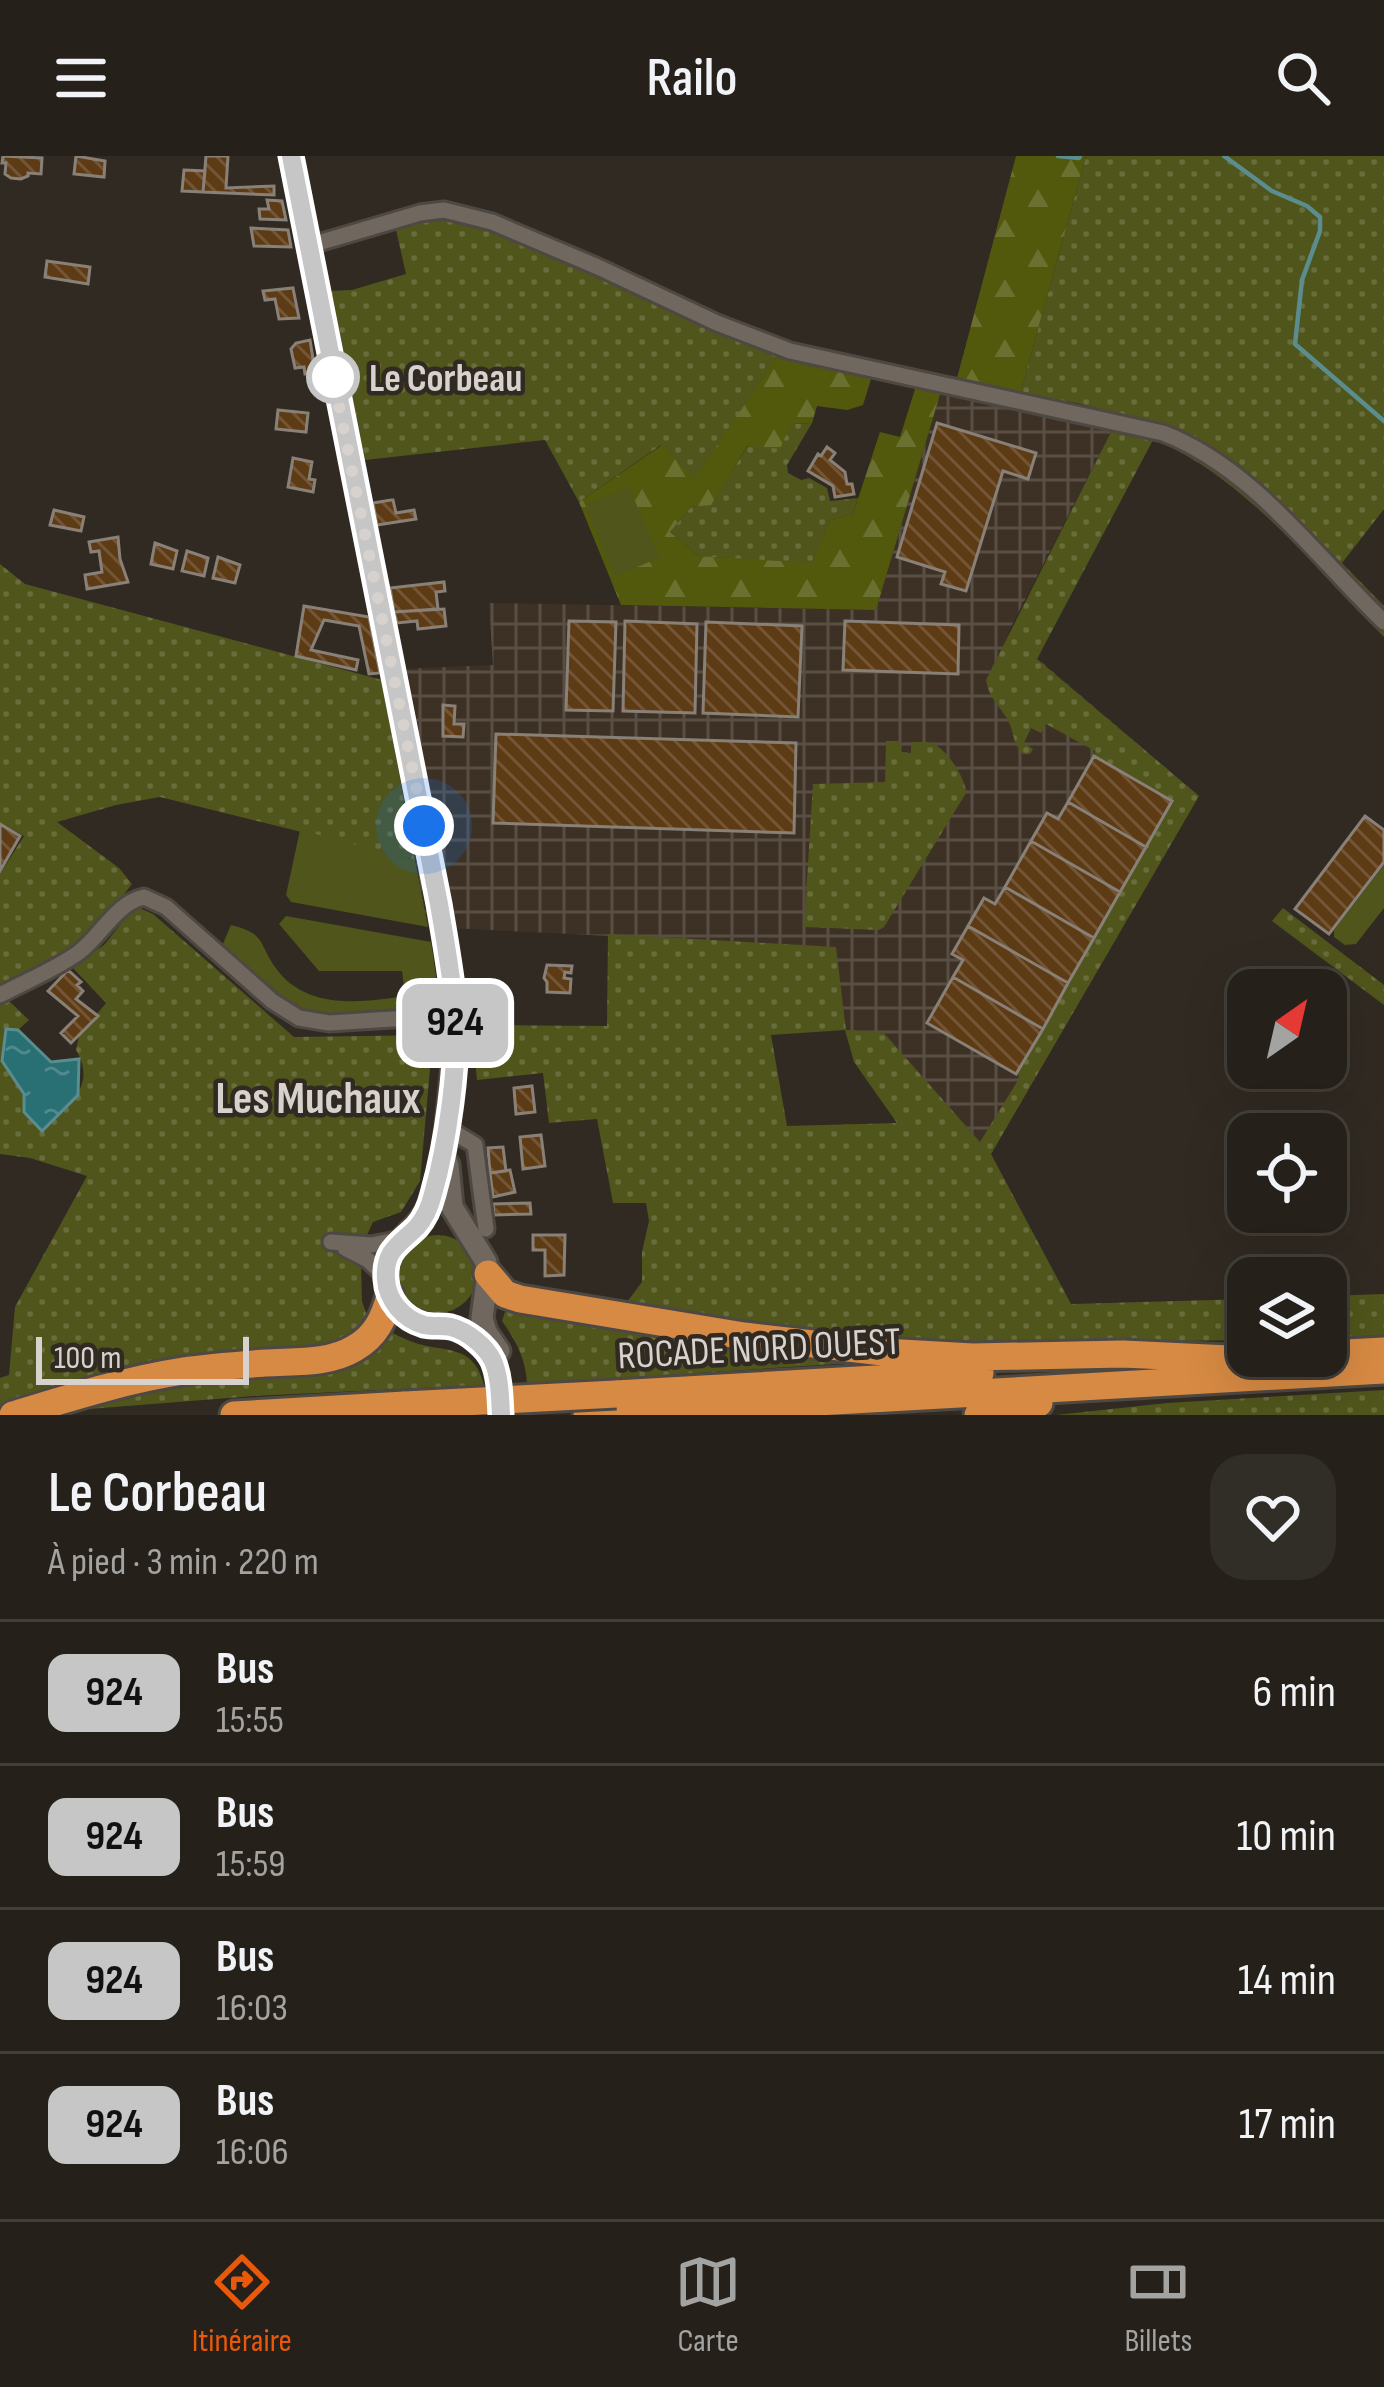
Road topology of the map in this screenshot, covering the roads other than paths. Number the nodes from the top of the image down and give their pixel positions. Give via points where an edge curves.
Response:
1 (290, 156) edge
2 (308, 246) junction
3 (1384, 622) edge
4 (0, 994) edge
5 (455, 1015) junction
6 (447, 1128) junction
7 (476, 1232) junction
8 (408, 1234) junction
9 (485, 1285) junction
10 (388, 1286) junction
11 (445, 1325) junction
12 (1384, 1351) edge
13 (1347, 1353) edge
14 (1227, 1359) edge
15 (1227, 1359) edge
16 (1384, 1370) edge
17 (1080, 1387) junction
18 (618, 1404) edge
19 (13, 1415) edge
20 (234, 1415) edge
21 (501, 1415) edge
22 (513, 1415) edge
23 (587, 1415) edge
24 (978, 1415) edge

1 - 2 main road
2 - 3 street via 435,210 455,212 790,351 1176,438 1250,488
2 - 5 main road
4 - 5 street via 74,956 125,905 144,897 299,1018
5 - 6 main road
6 - 7 main road via 449,1200
6 - 7 street via 475,1145
6 - 8 main road via 433,1195
7 - 8 main road via 438,1224
7 - 9 main road
8 - 10 main road via 389,1256
8 - 10 street via 362,1246 332,1242 356,1252
9 - 11 main road via 470,1314
9 - 14 highway via 520,1299 824,1347
9 - 22 main road via 483,1325 506,1367
10 - 11 main road via 412,1320
10 - 19 highway via 374,1332 341,1355 152,1376
11 - 21 main road via 488,1353
12 - 13 highway
15 - 18 highway, ROCADE NORD OUEST
16 - 17 highway, ROCADE NORD OUEST
17 - 18 highway, ROCADE NORD OUEST
17 - 24 highway
18 - 20 highway, ROCADE NORD OUEST, bridge
18 - 23 highway, ROCADE NORD OUEST

